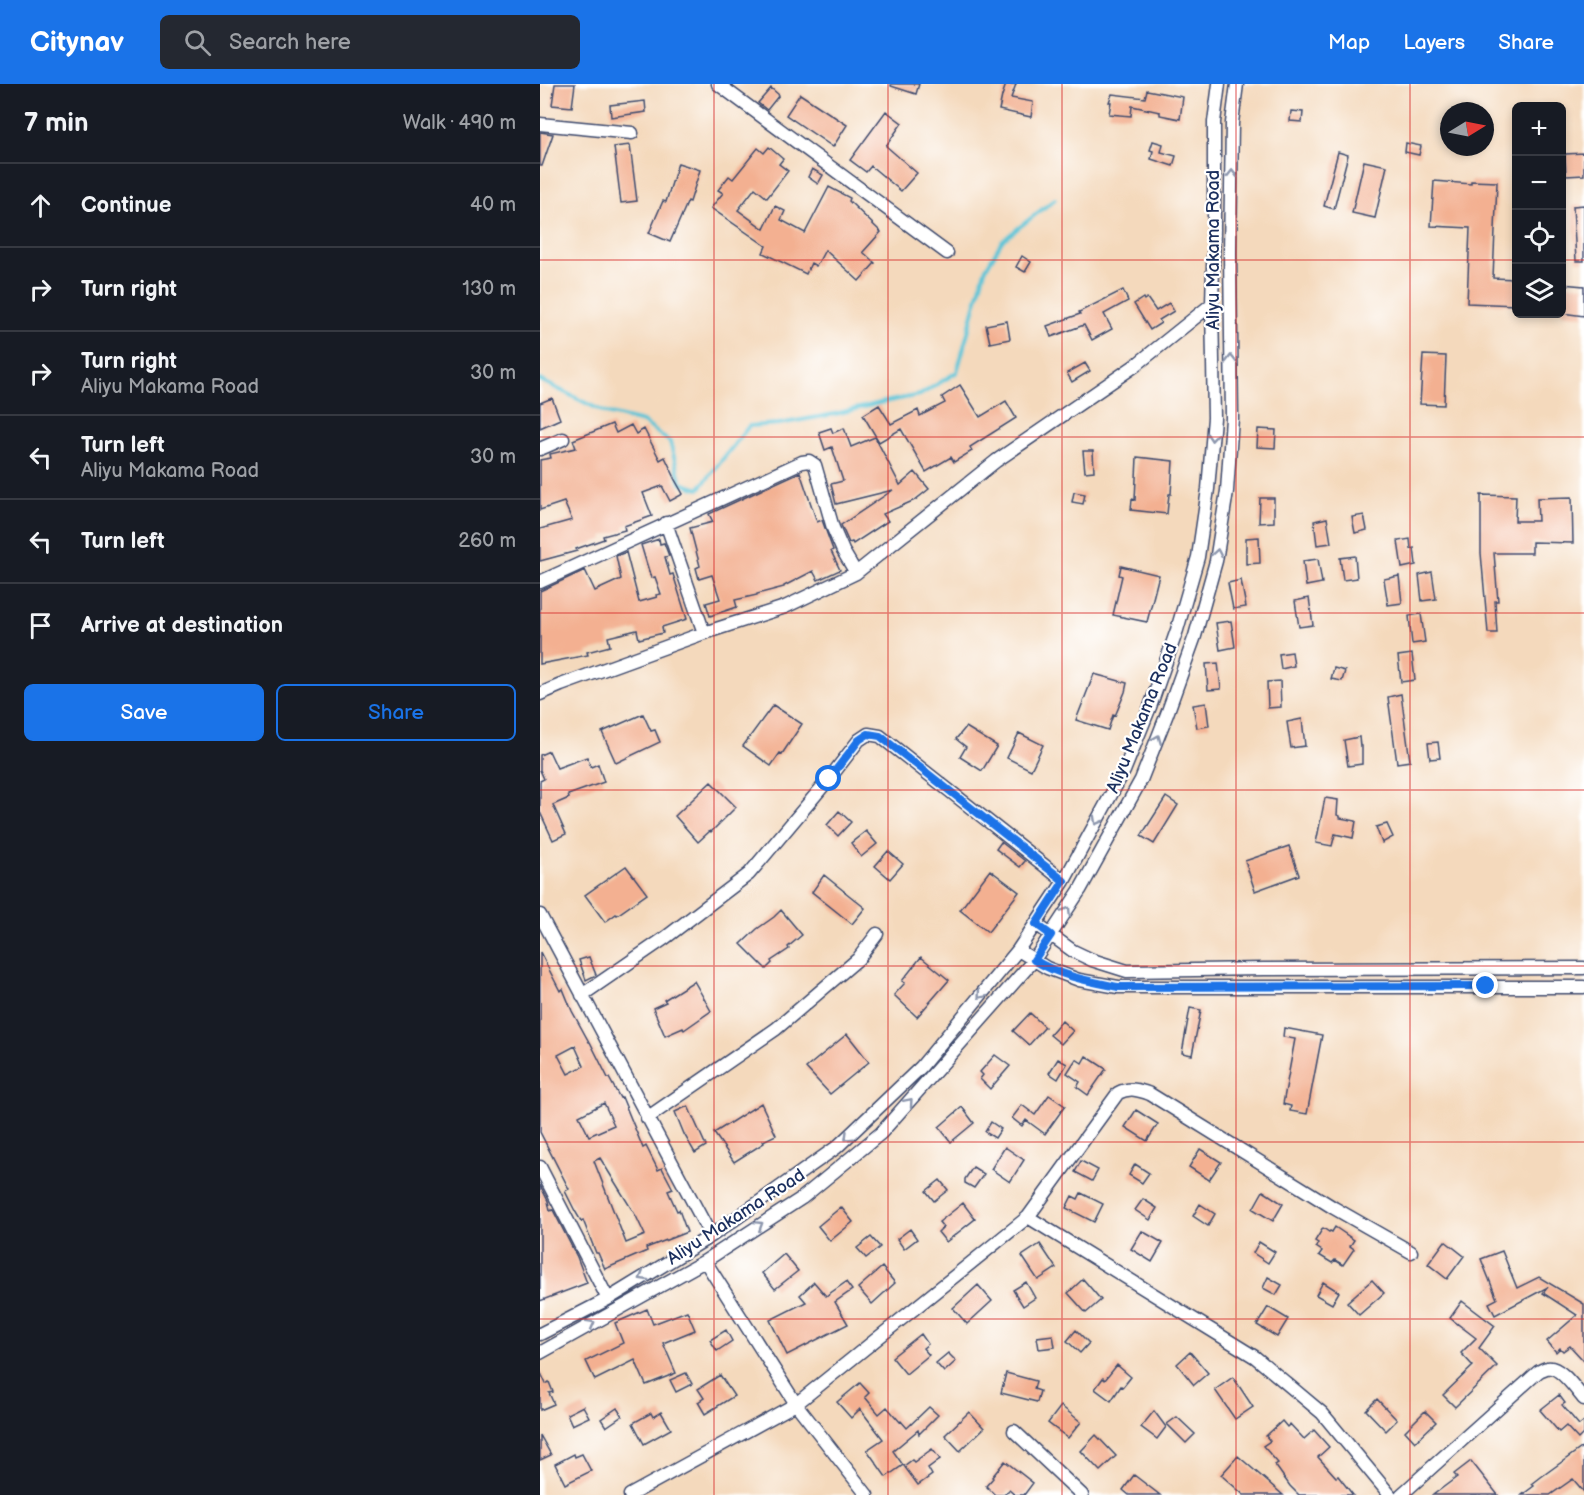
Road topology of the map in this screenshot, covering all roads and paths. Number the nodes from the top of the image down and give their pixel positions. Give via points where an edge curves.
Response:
1 (718, 84) edge
2 (1219, 84) edge
3 (1237, 84) edge
4 (540, 124) edge
5 (632, 133) dead end
6 (947, 253) dead end
7 (1212, 304) junction
8 (563, 439) dead end
9 (540, 449) edge
10 (666, 524) junction
11 (856, 573) junction
12 (540, 582) edge
13 (704, 633) junction
14 (540, 694) edge
15 (1064, 881) junction
16 (540, 915) edge
17 (1036, 924) junction
18 (877, 934) dead end
19 (1051, 935) junction
20 (1018, 950) junction
21 (1034, 960) junction
22 (1584, 968) edge
23 (1584, 987) edge
24 (582, 995) junction
25 (647, 1118) junction
26 (540, 1167) edge
27 (1028, 1216) junction
28 (711, 1236) junction
29 (1411, 1252) dead end
30 (705, 1261) junction
31 (608, 1299) junction
32 (540, 1334) edge
33 (540, 1353) edge
34 (1584, 1399) edge
35 (796, 1404) junction
36 (1014, 1431) dead end
37 (630, 1495) edge
38 (867, 1495) edge
39 (1082, 1495) edge
40 (1390, 1495) edge
41 (1401, 1495) edge

1 - 6 street
2 - 7 street, Aliyu Makama Road via 1214,122
19 -> 3 street, Aliyu Makama Road via 1140,780 1195,636 1216,561 1227,491 1232,418 1230,253 1232,123
4 - 5 street
7 - 11 street via 1136,365 996,461
7 -> 15 street, Aliyu Makama Road via 1214,418 1198,557 1177,630 1124,771
8 - 9 street
10 - 11 street via 809,460 815,465 833,528
10 - 12 street
10 - 13 street
11 - 13 street via 785,607
13 - 14 street
15 - 17 street, Aliyu Makama Road
15 - 24 street via 880,736 868,734 749,874
16 - 24 street
17 - 19 street
17 - 20 street, Aliyu Makama Road
18 - 25 street via 858,959 776,1029
19 - 21 street, Aliyu Makama Road
19 - 22 street via 1092,960 1127,971
20 - 21 street
20 -> 28 street, Aliyu Makama Road via 921,1067 837,1147
21 - 23 street via 1079,980 1118,987
30 -> 21 street, Aliyu Makama Road via 802,1198 881,1133
24 - 25 street
25 - 28 street
26 - 31 street
27 - 29 street via 1118,1093 1137,1089
27 - 35 street
27 - 40 street via 1255,1357 1322,1413
28 -> 31 street, Aliyu Makama Road
33 -> 30 street, Aliyu Makama Road
30 - 35 street
31 - 32 street, Aliyu Makama Road
34 - 41 street via 1555,1368 1538,1372
35 - 37 street
35 - 38 street
36 - 39 street

